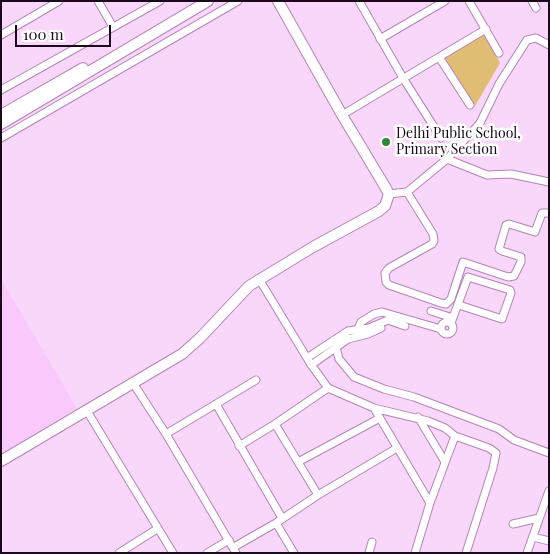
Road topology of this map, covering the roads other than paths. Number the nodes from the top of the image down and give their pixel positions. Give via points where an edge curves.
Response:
1 (60, 1) edge
2 (98, 1) edge
3 (197, 1) edge
4 (208, 1) edge
5 (238, 1) edge
6 (278, 1) edge
7 (359, 1) edge
8 (445, 1) edge
9 (469, 1) edge
10 (159, 2) edge
11 (114, 27) junction
12 (486, 30) junction
13 (1, 35) edge
14 (380, 39) junction
15 (549, 45) edge
16 (499, 53) dead end
17 (439, 57) junction
18 (403, 78) junction
19 (1, 90) edge
20 (470, 105) dead end
21 (1, 115) edge
22 (342, 115) junction
23 (1, 124) edge
24 (1, 138) edge
25 (441, 138) dead end
26 (447, 159) junction
27 (549, 182) edge
28 (406, 192) junction
29 (389, 194) junction
30 (549, 213) edge
31 (258, 279) junction
32 (459, 305) junction
33 (431, 311) dead end
34 (452, 321) junction
35 (404, 328) dead end
36 (357, 332) junction
37 (334, 340) junction
38 (336, 348) junction
39 (307, 358) junction
40 (311, 365) junction
41 (256, 380) dead end
42 (133, 383) junction
43 (328, 388) junction
44 (216, 404) junction
45 (374, 408) junction
46 (87, 411) junction
47 (418, 417) junction
48 (380, 418) junction
49 (275, 424) junction
50 (166, 434) junction
51 (455, 436) junction
52 (239, 446) junction
53 (397, 448) junction
54 (549, 453) edge
55 (1, 461) edge
56 (298, 462) junction
57 (445, 462) junction
58 (549, 491) edge
59 (318, 495) junction
60 (430, 503) junction
61 (545, 509) edge
62 (539, 518) junction
63 (279, 520) junction
64 (513, 524) dead end
65 (158, 528) junction
66 (533, 537) junction
67 (229, 540) junction
68 (372, 542) dead end
69 (549, 542) edge
70 (235, 550) edge
71 (119, 553) edge
72 (173, 553) edge
73 (206, 553) edge
74 (294, 553) edge
75 (368, 553) edge
76 (415, 553) edge
77 (466, 553) edge
78 (527, 553) edge

1 - 13 street
2 - 11 street
3 - 21 street
4 - 23 street
5 - 24 street
6 - 22 street
7 - 14 street
8 - 14 street
9 - 12 street
10 - 11 street
11 - 19 street
12 - 16 street
12 - 17 street
14 - 18 street
15 - 26 street via 536,38 527,40 499,84 480,123
17 - 18 street
17 - 20 street
18 - 22 street
18 - 25 street
22 - 29 street
26 - 27 street via 487,175 511,174
26 - 28 street
28 - 29 street
28 - 30 street via 433,234 434,241 389,268 385,273 386,282 446,304 451,299 463,262 508,277 514,276 520,257 499,248 506,225 535,232 542,213
29 - 31 street via 385,206 379,211
31 - 39 street
31 - 42 street via 191,347
32 - 32 street via 502,319 511,293 469,277
32 - 34 street
33 - 34 street
34 - 36 street via 450,334 444,334 441,329 382,312 364,320
35 - 36 street via 386,325 368,334
36 - 37 street via 348,331
36 - 38 street
37 - 38 street
37 - 39 street
38 - 40 street
38 - 54 street via 339,359 354,377 499,429 514,440
39 - 40 street
40 - 43 street
41 - 44 street
42 - 46 street
42 - 50 street
43 - 45 street
43 - 49 street
44 - 50 street
44 - 52 street
45 - 47 street
45 - 48 street
46 - 55 street
46 - 65 street
47 - 51 street
47 - 57 street
48 - 53 street
48 - 56 street
49 - 52 street
49 - 56 street
50 - 67 street
51 - 57 street
51 - 77 street via 489,448 496,455
52 - 63 street
53 - 59 street
53 - 60 street
56 - 59 street
57 - 60 street
58 - 61 street
59 - 63 street
60 - 76 street
61 - 62 street
62 - 64 street
62 - 66 street
63 - 70 street
63 - 74 street
65 - 71 street
65 - 72 street
66 - 69 street
66 - 78 street
67 - 70 street
67 - 73 street
68 - 75 street

